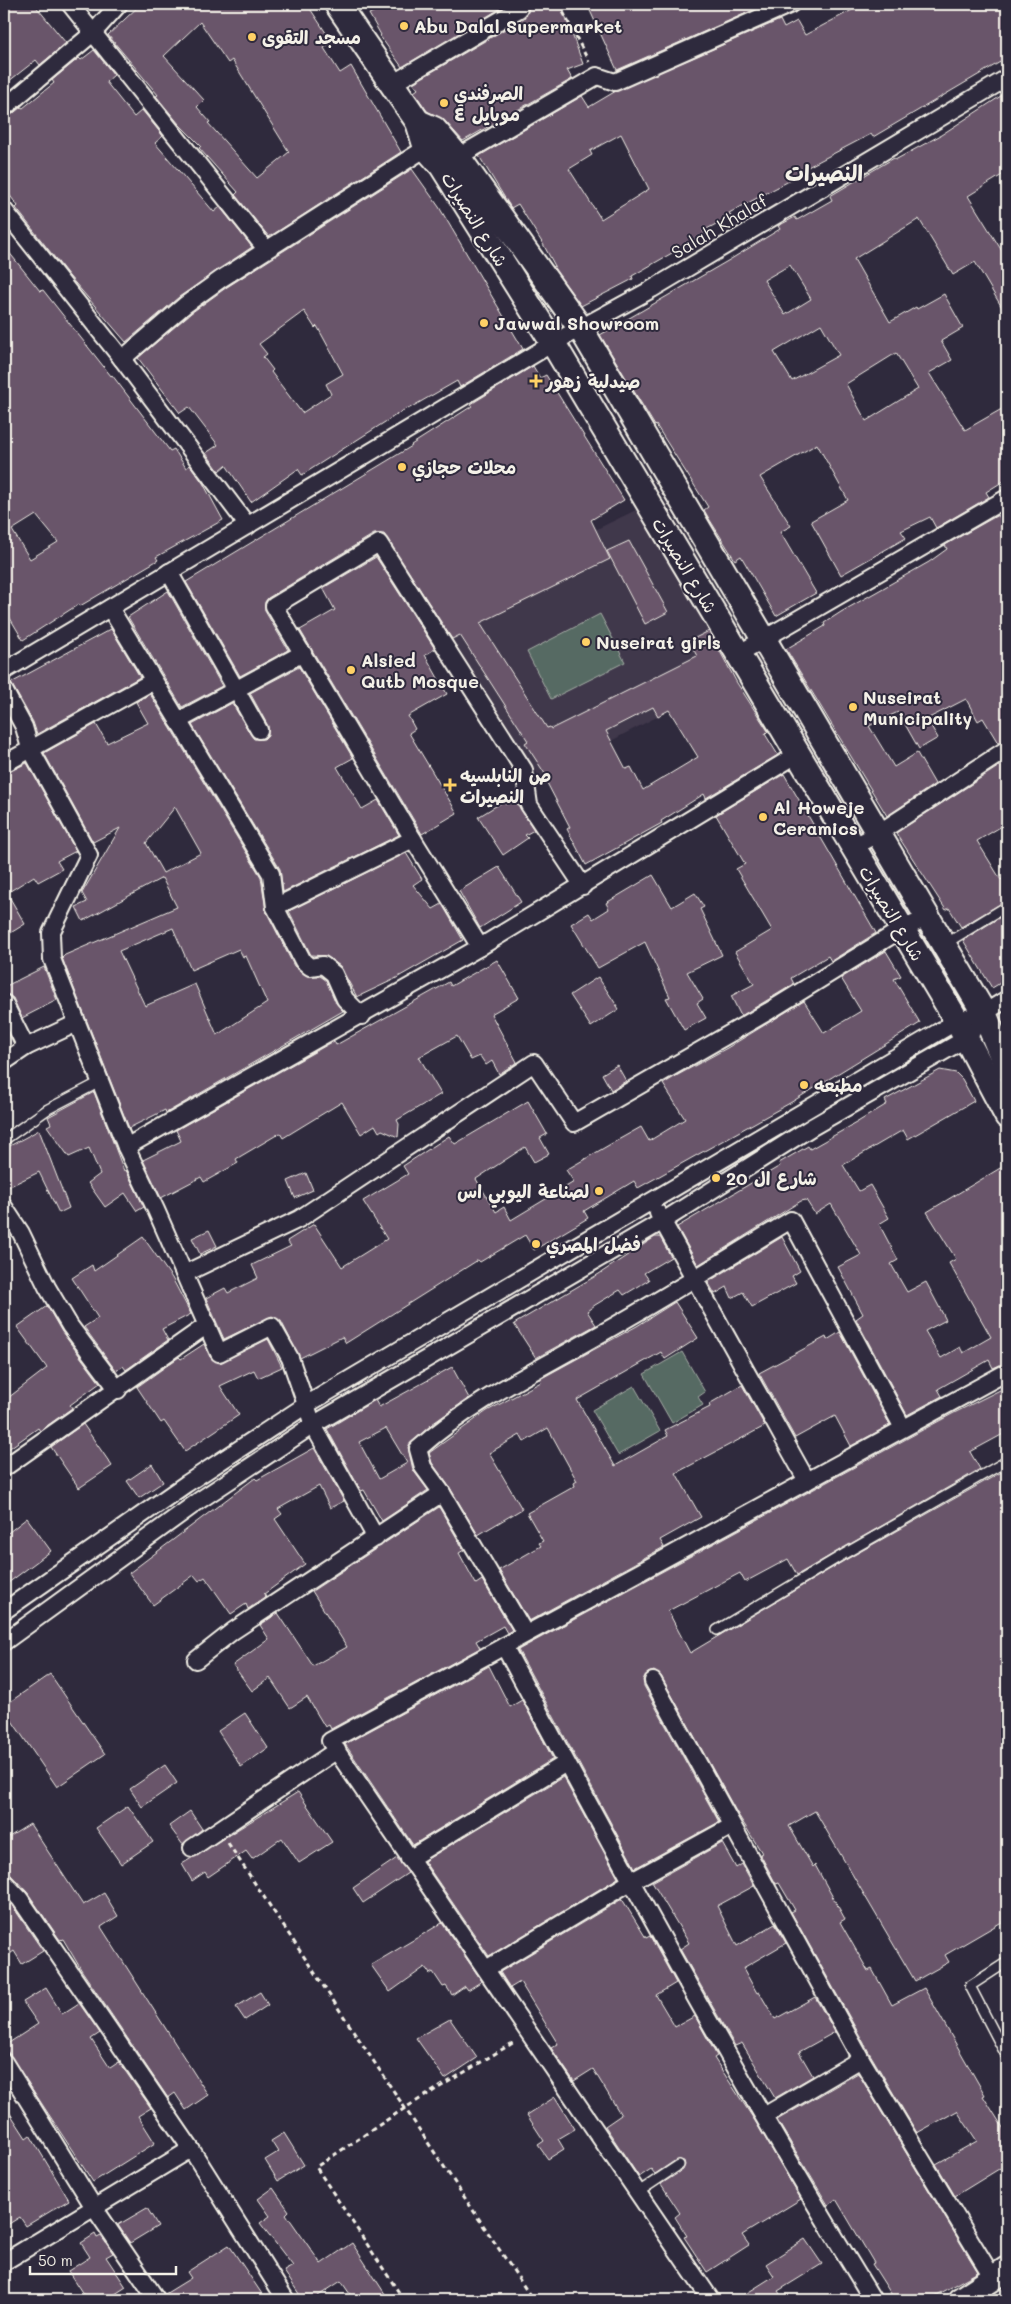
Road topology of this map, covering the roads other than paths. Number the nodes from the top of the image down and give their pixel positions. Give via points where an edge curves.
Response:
1 (70, 4) edge
2 (119, 4) edge
3 (337, 4) edge
4 (791, 4) edge
5 (519, 9) dead end
6 (94, 33) junction
7 (1007, 78) edge
8 (392, 84) junction
9 (4, 108) edge
10 (418, 122) junction
11 (426, 148) junction
12 (450, 162) junction
13 (4, 210) edge
14 (266, 250) junction
15 (581, 329) junction
16 (553, 343) junction
17 (122, 360) junction
18 (1007, 498) edge
19 (248, 526) junction
20 (169, 572) junction
21 (110, 608) junction
22 (764, 640) junction
23 (303, 654) junction
24 (738, 654) junction
25 (4, 671) edge
26 (153, 682) junction
27 (4, 690) edge
28 (237, 690) junction
29 (178, 722) junction
30 (259, 730) dead end
31 (30, 748) junction
32 (1007, 749) edge
33 (798, 754) junction
34 (4, 764) edge
35 (877, 834) junction
36 (413, 839) junction
37 (853, 847) junction
38 (582, 886) junction
39 (1007, 906) edge
40 (275, 907) junction
41 (927, 918) junction
42 (902, 929) junction
43 (943, 945) junction
44 (480, 947) junction
45 (1007, 1000) edge
46 (4, 1003) edge
47 (984, 1013) junction
48 (362, 1016) junction
49 (77, 1023) junction
50 (962, 1030) junction
51 (26, 1047) junction
52 (4, 1062) edge
53 (1007, 1068) edge
54 (100, 1082) junction
55 (1007, 1116) edge
56 (4, 1140) edge
57 (126, 1147) junction
58 (652, 1202) junction
59 (4, 1207) edge
60 (663, 1221) junction
61 (184, 1274) junction
62 (694, 1278) junction
63 (207, 1325) junction
64 (1007, 1372) edge
65 (118, 1390) junction
66 (306, 1405) junction
67 (313, 1425) junction
68 (903, 1428) junction
69 (1007, 1461) edge
70 (4, 1468) edge
71 (807, 1481) junction
72 (442, 1493) junction
73 (376, 1538) junction
74 (4, 1611) edge
75 (717, 1630) dead end
76 (524, 1633) junction
77 (4, 1642) edge
78 (504, 1646) junction
79 (196, 1660) dead end
80 (653, 1681) dead end
81 (337, 1750) junction
82 (566, 1762) junction
83 (732, 1826) junction
84 (192, 1848) dead end
85 (409, 1859) junction
86 (632, 1882) junction
87 (4, 1883) edge
88 (1007, 1962) edge
89 (486, 1969) junction
90 (1007, 2057) edge
91 (861, 2059) junction
92 (4, 2062) edge
93 (764, 2116) junction
94 (191, 2149) junction
95 (679, 2165) dead end
96 (637, 2193) junction
97 (95, 2209) junction
98 (4, 2262) edge
99 (1000, 2274) edge
100 (157, 2300) edge
101 (286, 2300) edge
102 (711, 2300) edge
103 (873, 2300) edge
104 (960, 2300) edge

1 - 6 street
2 - 6 street
3 - 8 main road, شارع النصيرات
4 - 12 street via 615,82 597,76
5 - 8 street
6 - 9 street
6 - 14 street
7 - 15 street, Salah Khalaf
8 - 10 main road, شارع النصيرات
10 - 11 main road, شارع النصيرات
10 - 12 main road, شارع النصيرات via 434,129
11 - 12 main road, شارع النصيرات
11 - 14 street
12 - 15 main road, شارع النصيرات
12 - 16 main road, شارع النصيرات
13 - 17 street
14 - 17 street via 185,306
15 - 16 street, Salah Khalaf
15 - 22 main road, شارع النصيرات
16 - 19 street, Salah Khalaf
16 - 24 main road, شارع النصيرات
17 - 19 street
18 - 22 street
19 - 20 street, Salah Khalaf
20 - 21 street, Salah Khalaf
20 - 28 street
21 - 25 street, Salah Khalaf
21 - 26 street
22 - 24 street
22 - 35 main road, شارع النصيرات
23 - 28 street
23 - 36 street
23 - 38 street via 274,606 379,543 524,770 530,805
24 - 33 main road, شارع النصيرات
26 - 29 street
26 - 31 street
27 - 31 street via 24,727
28 - 29 street
28 - 30 street
29 - 40 street via 271,874
31 - 34 street
31 - 49 street via 89,855 51,933 52,959
32 - 35 street
33 - 37 main road, شارع النصيرات
33 - 38 street
35 - 37 street
35 - 41 main road, شارع النصيرات
36 - 40 street
36 - 44 street
37 - 42 main road, شارع النصيرات
38 - 44 street
39 - 43 lane
40 - 48 street via 304,961 310,967 323,965 334,974 345,999
41 - 42 street
41 - 43 main road, شارع النصيرات
42 - 50 main road, شارع النصيرات
42 - 61 street via 769,1011 574,1123 534,1063 299,1219
43 - 47 main road, شارع النصيرات
44 - 48 street
45 - 47 street
46 - 51 street
47 - 50 street
47 - 53 main road, شارع النصيرات
48 - 57 street
49 - 51 street
49 - 54 street
50 - 55 main road, شارع النصيرات
50 - 58 street
50 - 60 street
51 - 52 street
54 - 56 lane via 48,1109
54 - 57 street
57 - 61 street
58 - 60 street
58 - 66 street
59 - 65 street via 70,1326
60 - 62 street
60 - 67 street
61 - 63 street
62 - 68 street via 791,1220
62 - 71 street
62 - 72 street via 447,1424 418,1449 423,1467
63 - 65 street
63 - 66 street via 218,1353 272,1326 290,1358
64 - 68 street
65 - 70 street
66 - 67 street
66 - 74 street
67 - 73 street
67 - 77 street via 200,1500
68 - 71 street
69 - 75 lane
71 - 76 street
72 - 73 street
72 - 76 street
73 - 79 street via 232,1631
76 - 78 street
78 - 81 street via 330,1741
78 - 82 street
80 - 83 street
81 - 84 street
81 - 85 street
82 - 85 street
82 - 86 street
83 - 86 street
83 - 91 street
85 - 89 street
86 - 89 street
86 - 93 street
87 - 94 street via 20,1899
88 - 90 lane via 970,1986
89 - 96 street
91 - 93 street
91 - 99 street
92 - 97 street
93 - 103 street via 806,2192
94 - 97 street
94 - 101 street
95 - 96 lane
96 - 102 street
97 - 98 street
97 - 100 street
99 - 104 main road

